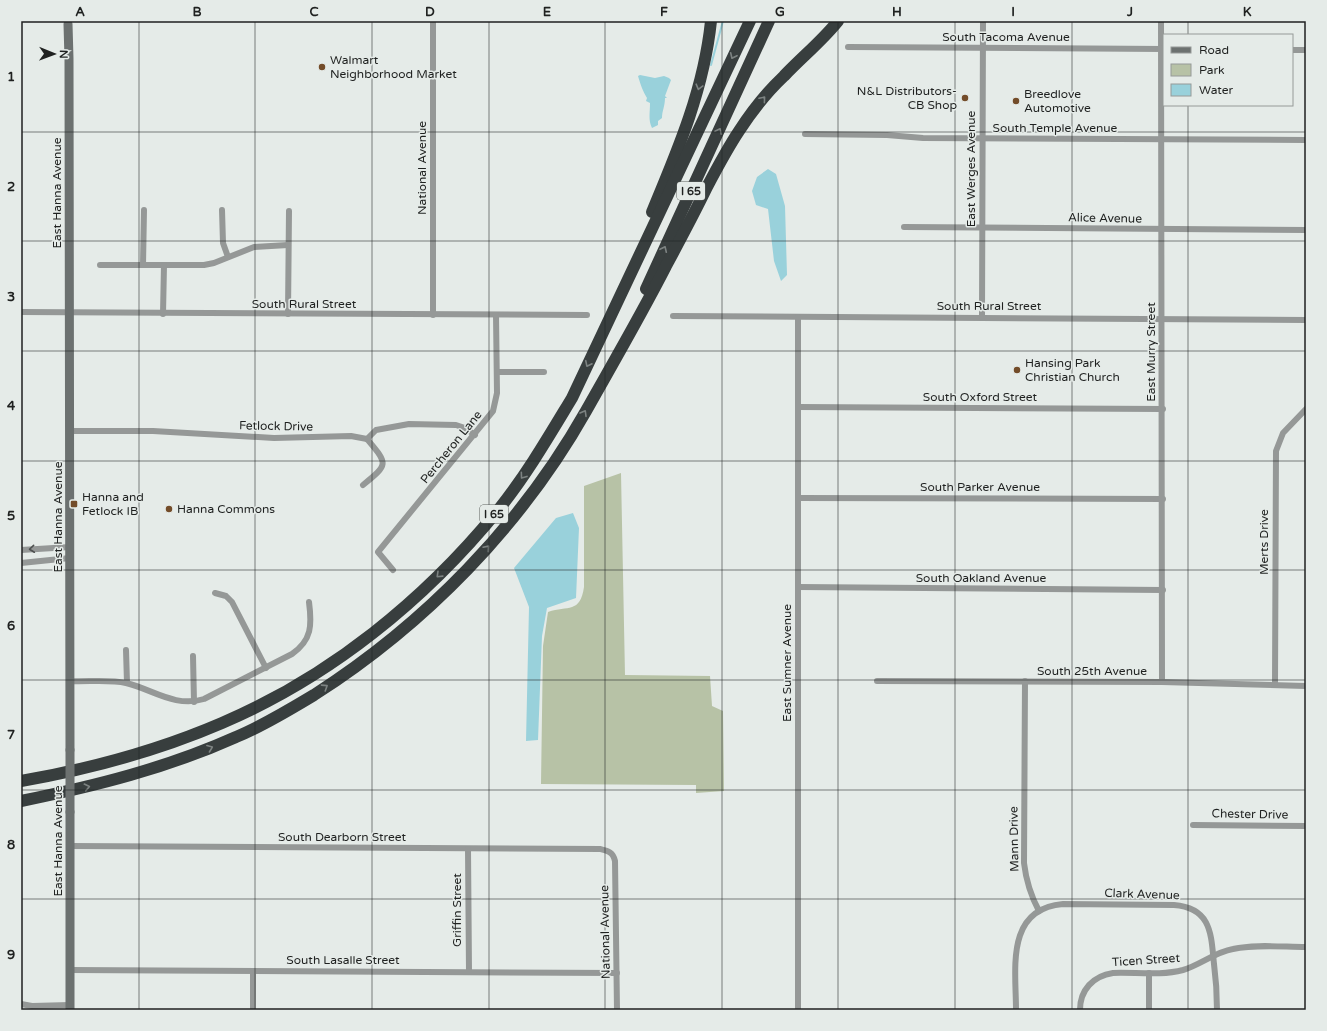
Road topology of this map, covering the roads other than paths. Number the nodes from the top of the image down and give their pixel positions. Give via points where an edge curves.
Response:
1 (433, 21) edge
2 (711, 21) edge
3 (750, 21) edge
4 (769, 21) edge
5 (838, 21) edge
6 (983, 21) edge
7 (1162, 21) edge
8 (67, 22) edge
9 (848, 47) dead end
10 (983, 48) junction
11 (1163, 49) edge
12 (1293, 50) edge
13 (1306, 50) edge
14 (805, 134) dead end
15 (982, 138) junction
16 (1162, 139) junction
17 (1306, 140) edge
18 (144, 210) dead end
19 (222, 210) dead end
20 (289, 211) dead end
21 (904, 227) dead end
22 (982, 228) junction
23 (1162, 229) junction
24 (1306, 230) edge
25 (288, 245) junction
26 (228, 257) junction
27 (100, 265) dead end
28 (143, 265) junction
29 (164, 265) junction
30 (21, 312) edge
31 (69, 313) junction
32 (163, 314) junction
33 (288, 314) junction
34 (433, 315) junction
35 (496, 315) junction
36 (587, 315) dead end
37 (673, 316) dead end
38 (798, 317) junction
39 (982, 317) junction
40 (1162, 319) junction
41 (1306, 320) edge
42 (596, 349) junction
43 (613, 360) junction
44 (497, 372) junction
45 (544, 372) dead end
46 (798, 407) junction
47 (1162, 409) junction
48 (1306, 409) edge
49 (70, 431) junction
50 (475, 435) junction
51 (368, 439) junction
52 (363, 485) dead end
53 (798, 498) junction
54 (1163, 500) junction
55 (70, 547) junction
56 (21, 550) edge
57 (70, 558) junction
58 (21, 563) edge
59 (393, 570) dead end
60 (798, 588) junction
61 (1163, 590) junction
62 (214, 593) dead end
63 (309, 602) dead end
64 (126, 650) dead end
65 (193, 656) dead end
66 (266, 668) junction
67 (877, 681) dead end
68 (1025, 681) junction
69 (70, 682) junction
70 (1162, 682) junction
71 (127, 683) junction
72 (1275, 685) junction
73 (1306, 686) edge
74 (194, 702) junction
75 (21, 780) edge
76 (21, 802) edge
77 (1193, 825) dead end
78 (1306, 826) edge
79 (70, 846) junction
80 (468, 849) junction
81 (613, 854) joint
82 (1039, 911) junction
83 (1306, 947) edge
84 (1214, 955) junction
85 (70, 970) junction
86 (252, 971) junction
87 (469, 972) junction
88 (617, 973) junction
89 (1149, 973) junction
90 (21, 1004) edge
91 (70, 1008) edge
92 (253, 1010) edge
93 (617, 1010) edge
94 (798, 1010) edge
95 (1016, 1010) edge
96 (1080, 1010) edge
97 (1149, 1010) edge
98 (1217, 1010) edge

1 - 34 street, National Avenue
2 -> 42 highway via 704,65 689,119
3 -> 42 highway, I 65
43 -> 4 highway, I 65
43 -> 5 highway via 740,128 773,87
6 - 10 street, East Werges Avenue
7 - 11 street, East Murry Street
8 - 31 main road, East Hanna Avenue
9 - 10 street, South Tacoma Avenue
10 - 11 street, South Tacoma Avenue
10 - 15 street, East Werges Avenue
11 - 16 street, East Murry Street
12 - 13 street
14 - 15 street, South Temple Avenue
15 - 16 street, South Temple Avenue
15 - 22 street, East Werges Avenue
16 - 17 street, South Temple Avenue
16 - 23 street, East Murry Street
18 - 28 street
19 - 26 street via 223,243
20 - 25 street
21 - 22 street, Alice Avenue
22 - 23 street, Alice Avenue
22 - 39 street, East Werges Avenue
23 - 24 street, Alice Avenue
23 - 40 street, East Murry Street
25 - 26 street via 254,247
25 - 33 street
26 - 29 street via 204,265
27 - 28 street
28 - 29 street
29 - 32 street
30 - 31 street, South Rural Street
31 - 32 street, South Rural Street
31 - 49 main road, East Hanna Avenue
32 - 33 street, South Rural Street
33 - 34 street, South Rural Street
34 - 35 street, South Rural Street
35 - 36 street, South Rural Street
35 - 44 street, Percheron Lane
37 - 38 street, South Rural Street
38 - 39 street, South Rural Street
38 - 46 street, East Sumner Avenue
39 - 40 street, South Rural Street
40 - 41 street, South Rural Street
40 - 47 street, East Murry Street
42 -> 75 highway, I 65 via 554,430 499,508 444,571 371,634 304,680 222,723 125,758
76 -> 43 highway, I 65 via 103,783 161,766 239,736 285,712 343,676 413,621 480,556 543,478 567,442
44 - 45 street
44 - 50 street, Percheron Lane via 497,393 493,411
46 - 47 street, South Oxford Street
46 - 53 street, East Sumner Avenue
47 - 54 street, East Murry Street
48 - 72 street, Merts Drive via 1283,433 1276,451
49 - 51 street, Fetlock Drive via 140,431 274,438 351,436
49 - 55 main road, East Hanna Avenue
50 - 51 street via 456,425 409,424 376,430
50 - 59 street, Percheron Lane via 378,552
51 - 52 street via 380,454 383,464 380,472
53 - 54 street, South Parker Avenue
53 - 60 street, East Sumner Avenue
54 - 61 street, East Murry Street
55 -> 56 street
55 - 57 main road, East Hanna Avenue
57 - 58 street
57 - 69 main road, East Hanna Avenue
60 - 61 street, South Oakland Avenue
60 - 94 street, East Sumner Avenue
61 - 70 street, East Murry Street
62 - 66 street via 226,596 232,602
63 - 66 street via 311,628 304,643 292,654
64 - 71 street
65 - 74 street
66 - 74 street
67 - 68 street, South 25th Avenue
68 - 70 street, South 25th Avenue
68 - 82 street, Mann Drive via 1024,863 1028,884
69 - 71 street
69 - 79 main road, East Hanna Avenue, bridge
70 - 72 street, South 25th Avenue
71 - 74 street via 171,699
72 - 73 street, South 25th Avenue
77 - 78 street, Chester Drive
79 - 80 street, South Dearborn Street
79 - 85 main road, East Hanna Avenue
80 - 81 street, South Dearborn Street via 600,849
80 - 87 street, Griffin Street
81 - 88 street, National Avenue via 616,861
82 - 84 street, Clark Avenue via 1062,904 1183,906 1196,912 1208,925
82 - 95 street via 1026,922 1017,942
83 - 84 street, Ticen Street via 1240,947
84 - 89 street, Ticen Street via 1182,970
84 - 98 street, Clark Avenue
85 - 86 street, South Lasalle Street
85 - 91 main road, East Hanna Avenue
86 - 87 street, South Lasalle Street
86 - 92 street
87 - 88 street, South Lasalle Street
88 - 93 street, National Avenue
89 - 96 street, Ticen Street via 1104,974 1092,982 1085,991
89 - 97 street
90 - 91 street

